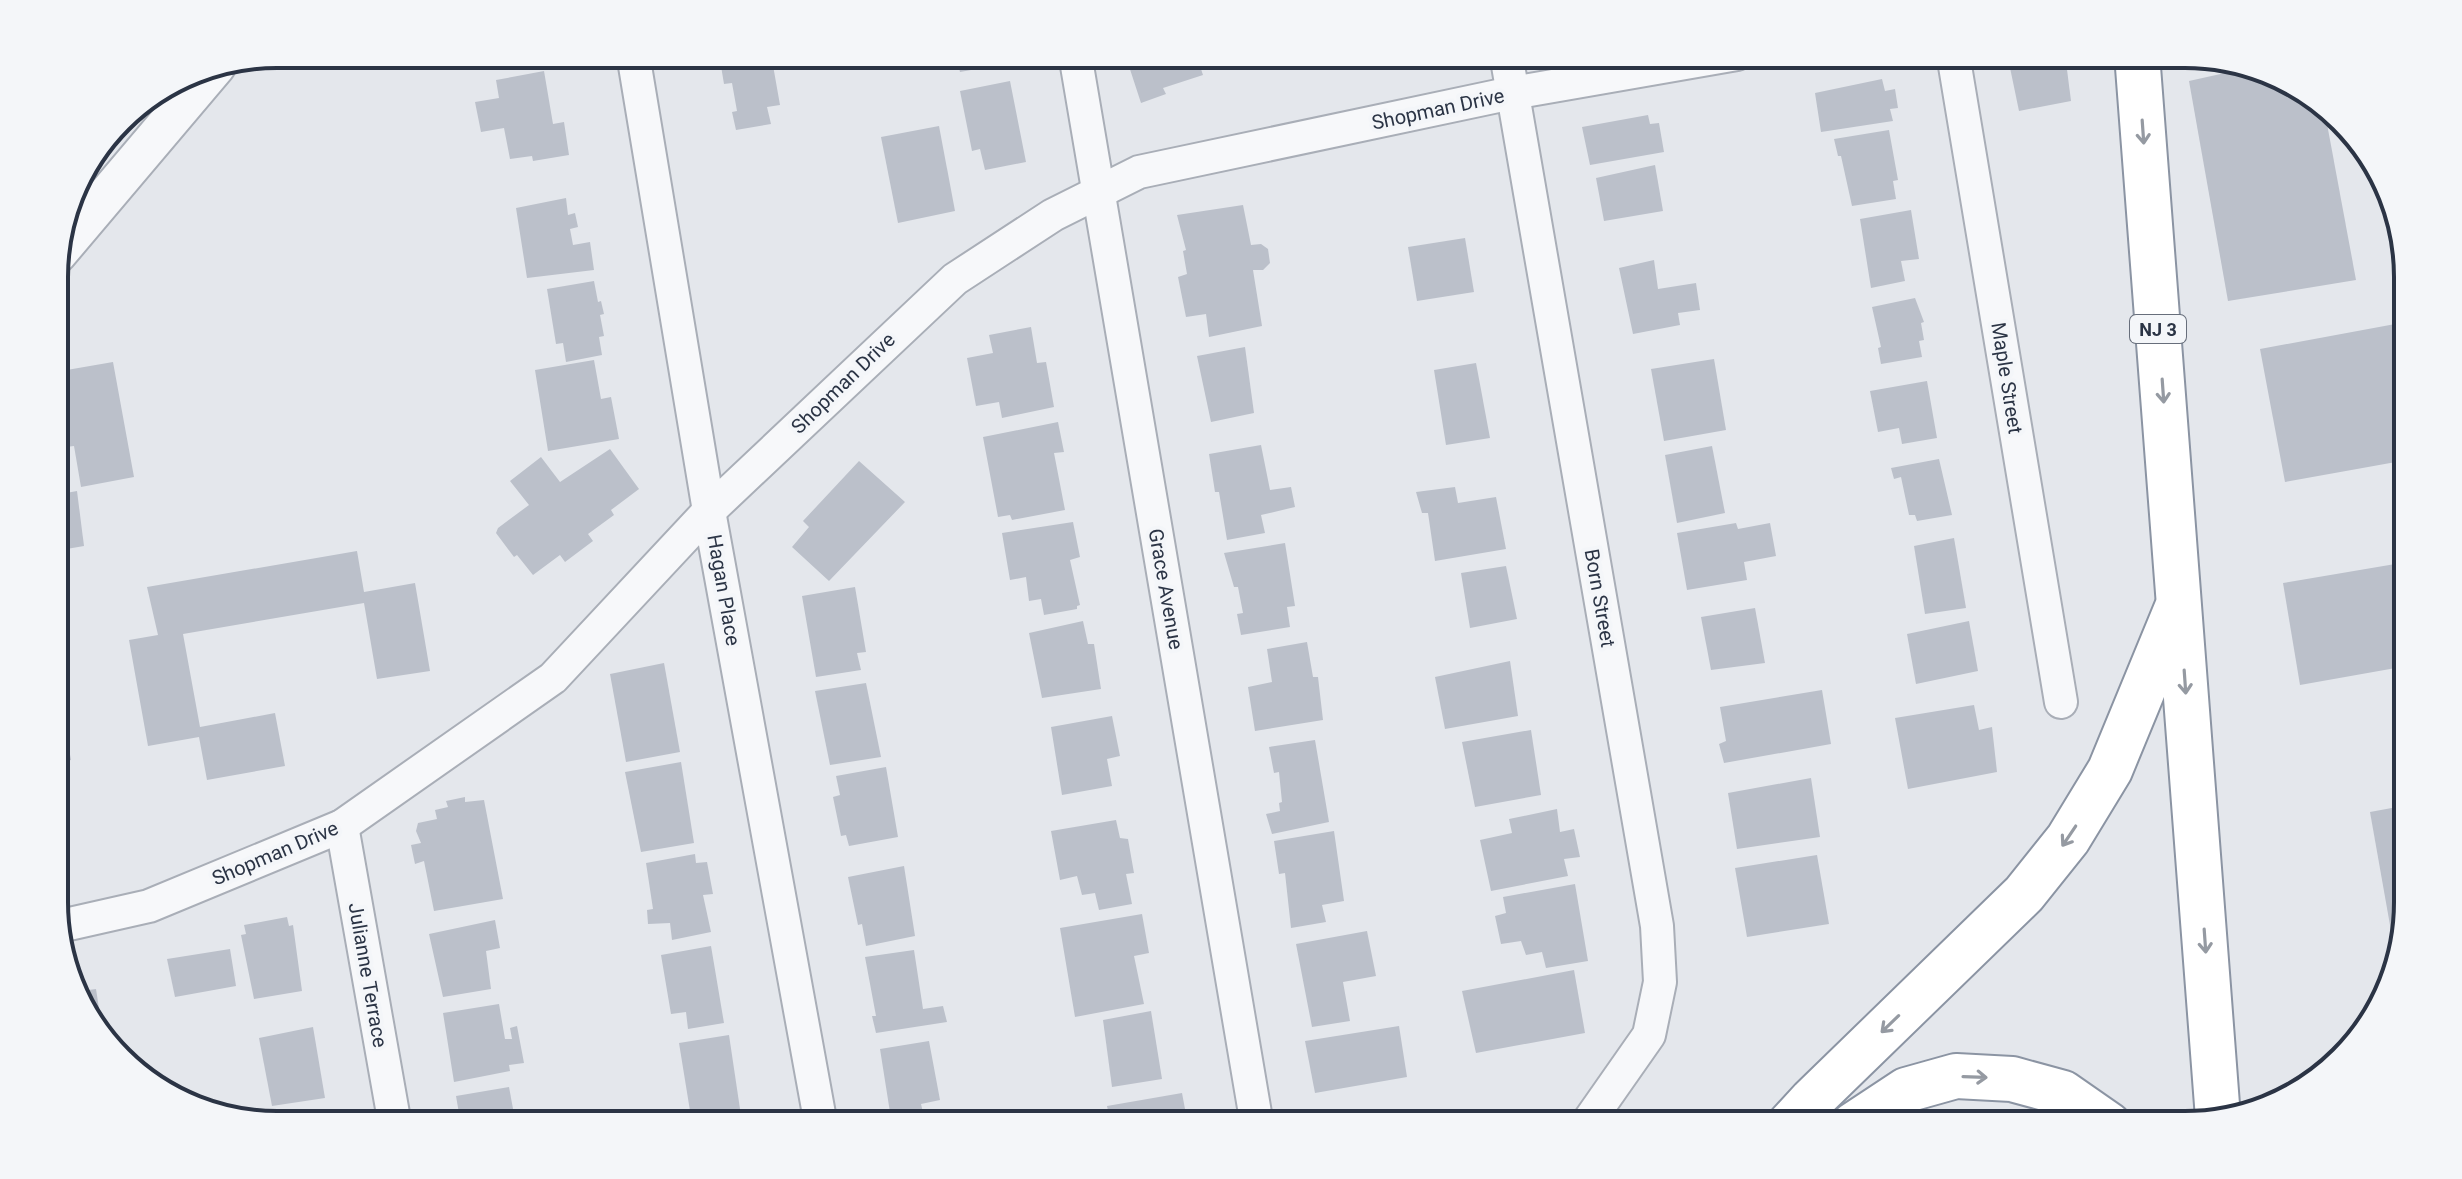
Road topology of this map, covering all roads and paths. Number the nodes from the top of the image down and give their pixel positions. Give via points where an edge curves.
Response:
1 (635, 68) edge
2 (1077, 68) edge
3 (1508, 68) edge
4 (1656, 68) edge
5 (1955, 68) edge
6 (2138, 68) edge
7 (203, 82) edge
8 (1512, 93) junction
9 (1099, 190) junction
10 (73, 236) edge
11 (709, 511) junction
12 (2179, 604) junction
13 (2061, 702) dead end
14 (342, 826) junction
15 (70, 924) edge
16 (2217, 1108) edge
17 (393, 1111) edge
18 (818, 1111) edge
19 (1255, 1111) edge
20 (1596, 1111) edge
21 (1803, 1111) edge
22 (1874, 1111) edge
23 (2089, 1111) edge

1 - 11 street, Hagan Place
2 - 9 street, Grace Avenue
3 - 8 street, Born Street
4 - 8 street, Shopman Drive
5 - 13 street, Maple Street
6 -> 12 highway, NJ 3
7 - 10 street
8 - 9 street, Shopman Drive via 1139,172
8 - 20 street, Born Street via 1657,926 1660,982 1649,1035
9 - 11 street, Shopman Drive via 955,279
9 - 19 street, Grace Avenue
11 - 14 street, Shopman Drive via 553,678
11 - 18 street, Hagan Place
12 -> 16 highway, NJ 3
12 -> 21 highway via 2110,770 2068,839 2024,894
14 - 15 street, Shopman Drive via 149,906
14 - 17 street, Julianne Terrace
22 -> 23 highway via 1906,1090 1956,1076 2012,1079 2063,1093

